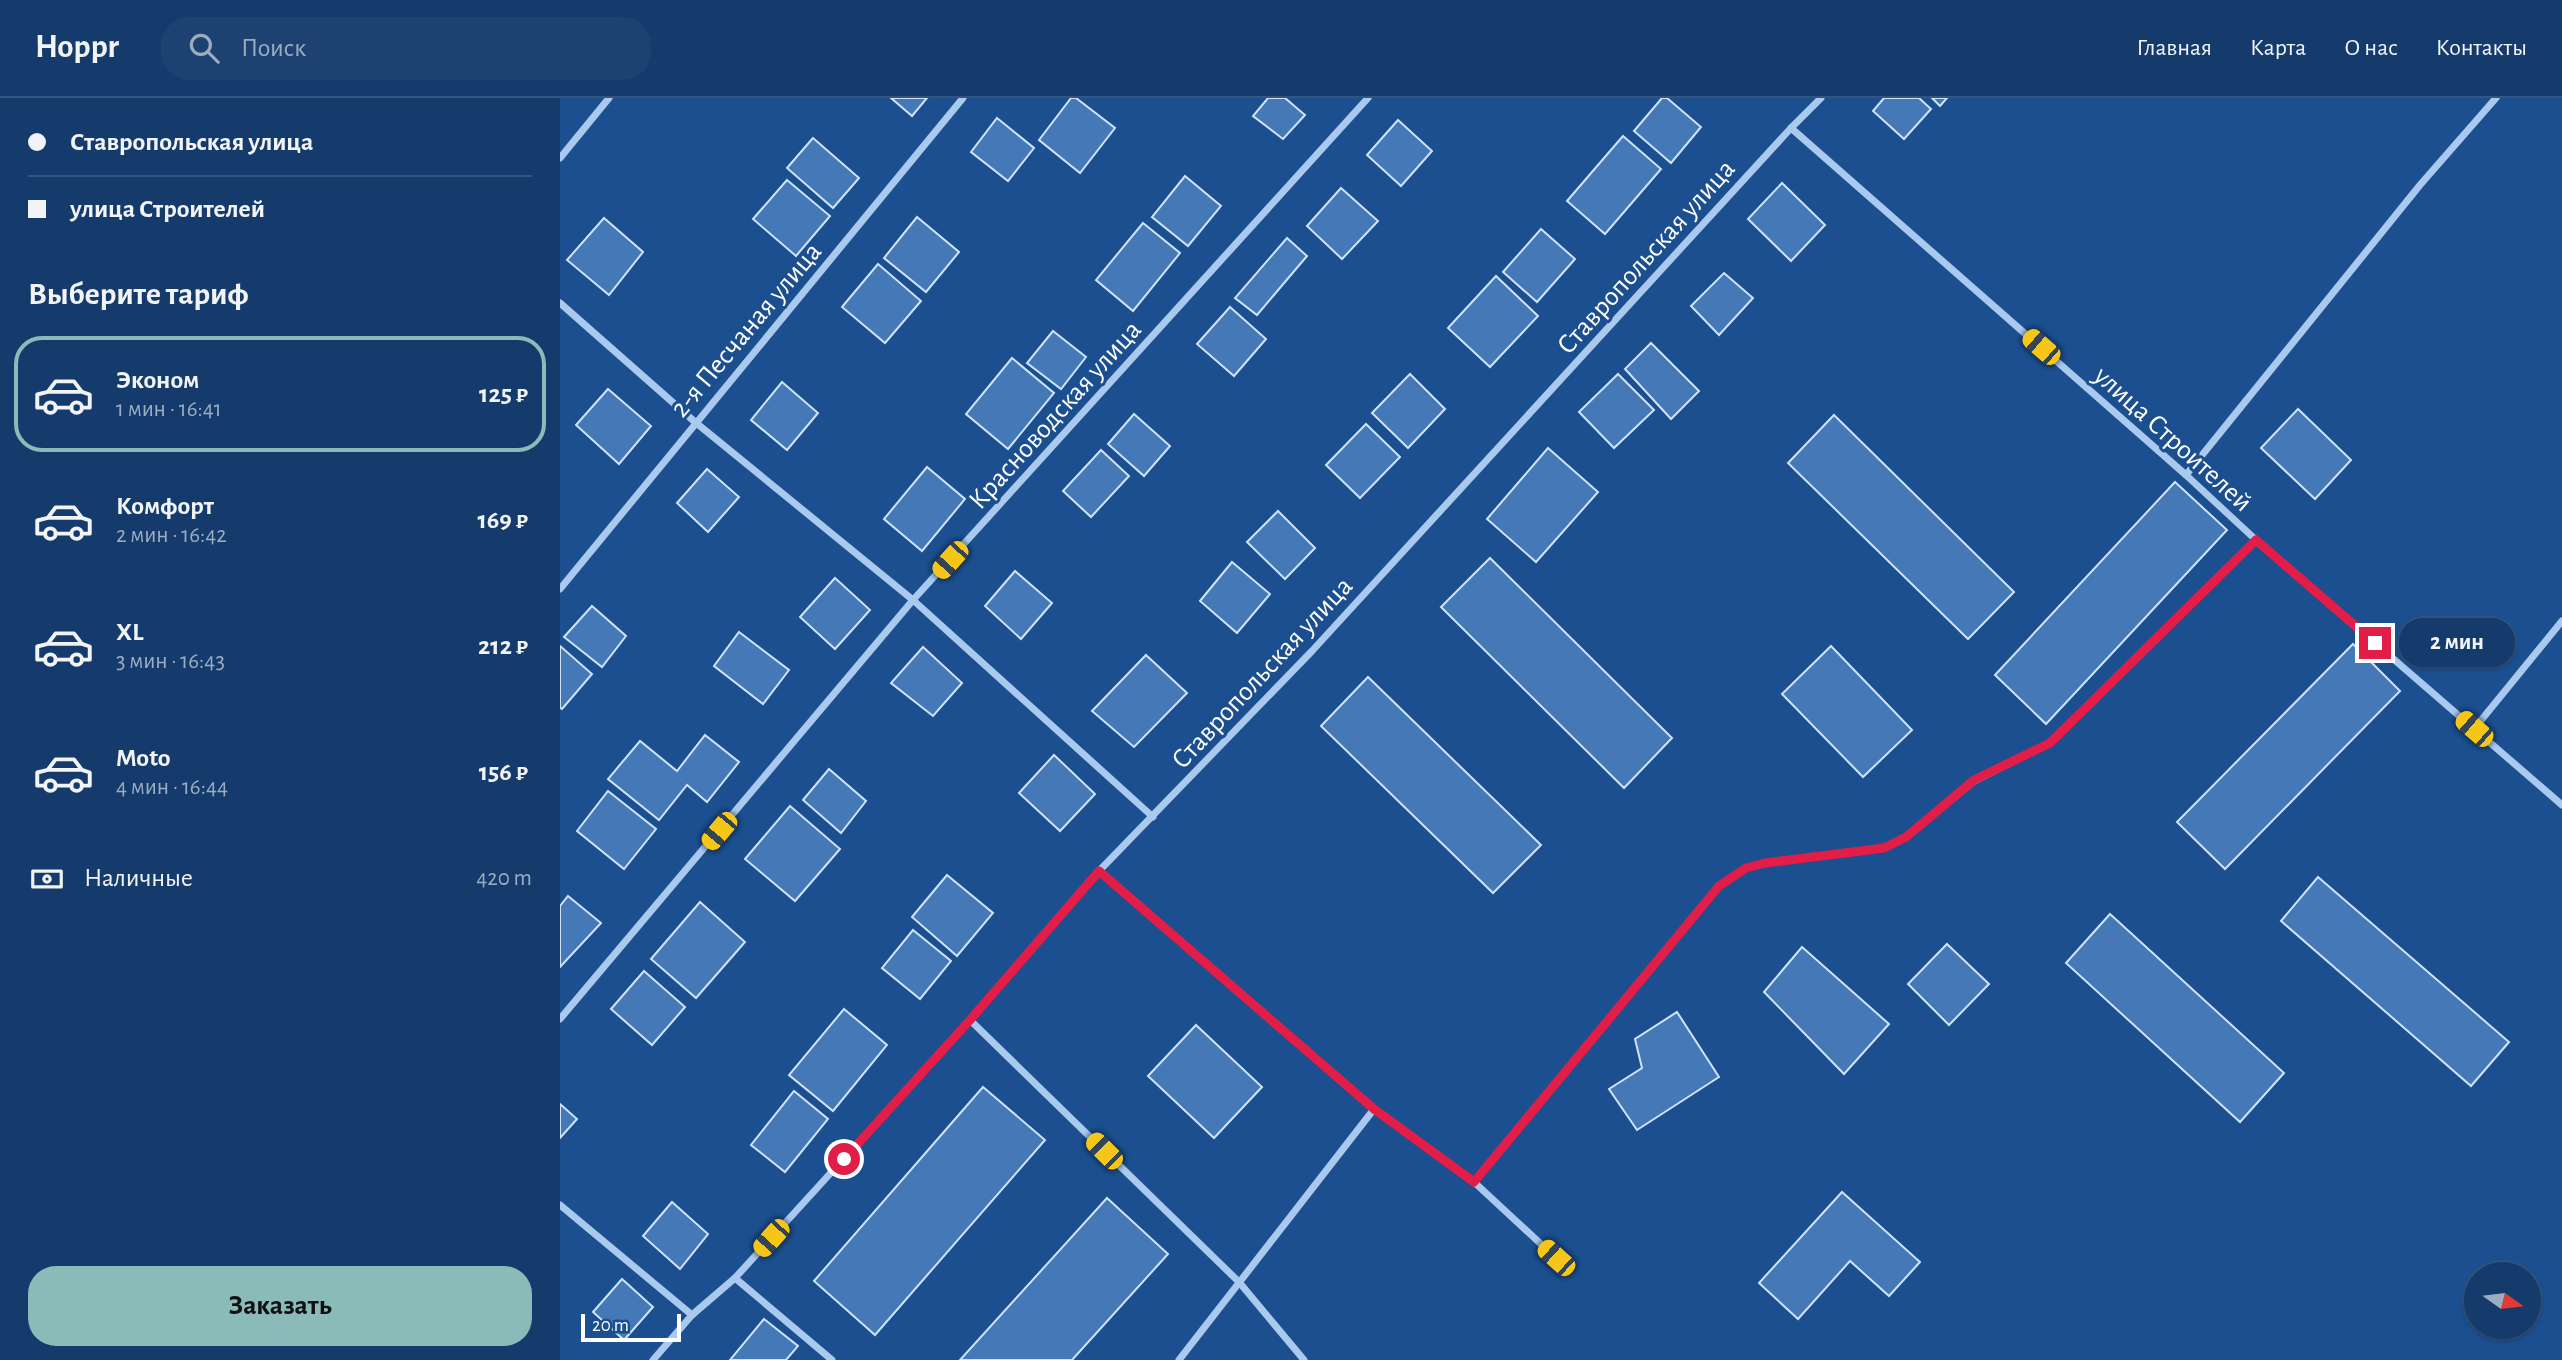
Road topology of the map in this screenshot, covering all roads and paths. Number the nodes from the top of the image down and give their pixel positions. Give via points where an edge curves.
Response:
1 (609, 98) edge
2 (963, 98) edge
3 (1368, 98) edge
4 (1821, 98) edge
5 (2496, 98) edge
6 (1791, 128) junction
7 (560, 158) edge
8 (560, 303) edge
9 (695, 422) junction
10 (2186, 475) junction
11 (2256, 540) junction
12 (560, 589) edge
13 (914, 600) junction
14 (2562, 621) edge
15 (2474, 729) junction
16 (2562, 805) edge
17 (1153, 817) junction
18 (1099, 871) junction
19 (560, 1019) edge
20 (970, 1020) junction
21 (1374, 1109) junction
22 (1474, 1182) junction
23 (560, 1205) edge
24 (1556, 1258) dead end
25 (735, 1278) junction
26 (1238, 1282) junction
27 (692, 1315) junction
28 (653, 1360) edge
29 (832, 1360) edge
30 (1179, 1360) edge
31 (1304, 1360) edge

1 - 7 street
2 - 9 street, 2-я Песчаная улица
3 - 13 street, Красноводская улица
4 - 6 street, Ставропольская улица
5 - 10 street
6 - 10 street, улица Строителей
6 - 17 street, Ставропольская улица via 1321,641
8 - 9 street
9 - 12 street, 2-я Песчаная улица
9 - 13 street
10 - 11 street, улица Строителей
11 - 15 street, улица Строителей
11 - 22 street via 2050,743 1974,780 1906,837 1884,848 1765,863 1746,868 1719,886
13 - 17 street
13 - 19 street, Красноводская улица
14 - 15 street
15 - 16 street, улица Строителей
17 - 18 street, Ставропольская улица
18 - 20 street, Ставропольская улица
18 - 21 street
20 - 25 street, Ставропольская улица
20 - 26 street
21 - 22 street
21 - 26 street
22 - 24 street
23 - 27 street
25 - 27 street, Ставропольская улица
25 - 29 street
26 - 30 street
26 - 31 street
27 - 28 street, Ставропольская улица

